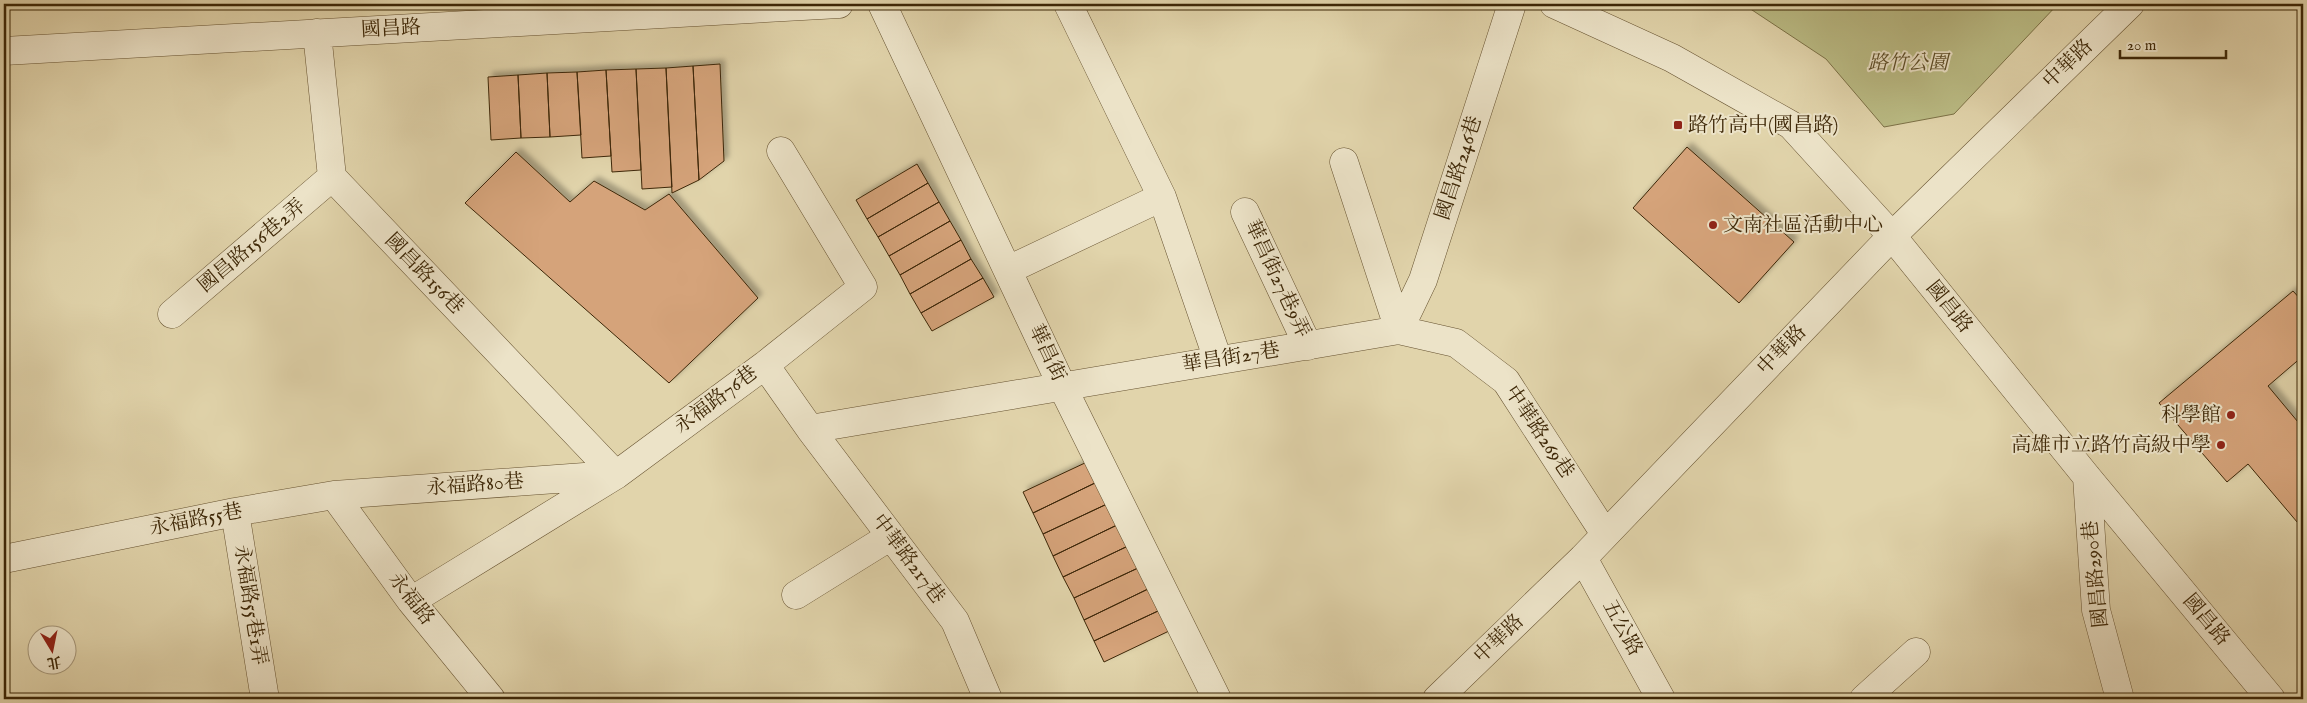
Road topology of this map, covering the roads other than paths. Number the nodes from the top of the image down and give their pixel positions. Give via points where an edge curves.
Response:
1 (838, 4) edge
2 (882, 4) edge
3 (1068, 4) edge
4 (1512, 4) edge
5 (1554, 4) edge
6 (2130, 4) edge
7 (596, 11) edge
8 (317, 33) junction
9 (4, 51) edge
10 (781, 151) dead end
11 (1344, 162) dead end
12 (332, 177) junction
13 (1162, 197) junction
14 (1246, 212) dead end
15 (1892, 236) junction
16 (1008, 270) junction
17 (172, 314) dead end
18 (1399, 330) junction
19 (1308, 346) junction
20 (1218, 360) junction
21 (765, 365) junction
22 (1062, 386) junction
23 (810, 429) junction
24 (616, 475) junction
25 (2087, 477) junction
26 (334, 496) junction
27 (235, 512) junction
28 (1605, 534) junction
29 (890, 536) junction
30 (1583, 558) junction
31 (4, 559) edge
32 (796, 595) dead end
33 (411, 601) junction
34 (1916, 652) dead end
35 (265, 699) edge
36 (491, 699) edge
37 (988, 699) edge
38 (1217, 699) edge
39 (1437, 699) edge
40 (1662, 699) edge
41 (1864, 699) edge
42 (2120, 699) edge
43 (2271, 699) edge

1 - 7 street, 國昌路
2 - 16 street, 華昌街
3 - 13 street
4 - 18 street, 國昌路246巷 via 1423,280
5 - 15 street, 國昌路 via 1672,58 1792,125
6 - 15 street, 中華路
7 - 8 street, 國昌路
8 - 9 street, 國昌路
8 - 12 street
10 - 21 street via 862,287
11 - 18 street
12 - 17 street, 國昌路156巷2弄
12 - 24 street, 國昌路156巷
13 - 16 street
13 - 20 street
14 - 19 street, 華昌街27巷9弄
15 - 25 street, 國昌路
15 - 28 street, 中華路
16 - 22 street, 華昌街
18 - 19 street, 華昌街27巷
18 - 28 street, 中華路269巷 via 1456,344 1506,381
19 - 20 street, 華昌街27巷
20 - 22 street, 華昌街27巷
21 - 23 street, 永福路76巷
21 - 24 street, 永福路76巷
22 - 23 street
22 - 38 street, 華昌街
23 - 29 street, 中華路217巷
24 - 26 street, 永福路80巷
24 - 33 street, 永福路76巷
25 - 42 street, 國昌路290巷 via 2096,610
25 - 43 street, 國昌路
26 - 27 street, 永福路55巷
26 - 33 street, 永福路
27 - 31 street, 永福路55巷
27 - 35 street, 永福路55巷1弄
28 - 30 street, 中華路
29 - 32 street
29 - 37 street, 中華路217巷 via 955,621
30 - 39 street, 中華路
30 - 40 street, 五公路
33 - 36 street, 永福路
34 - 41 street

